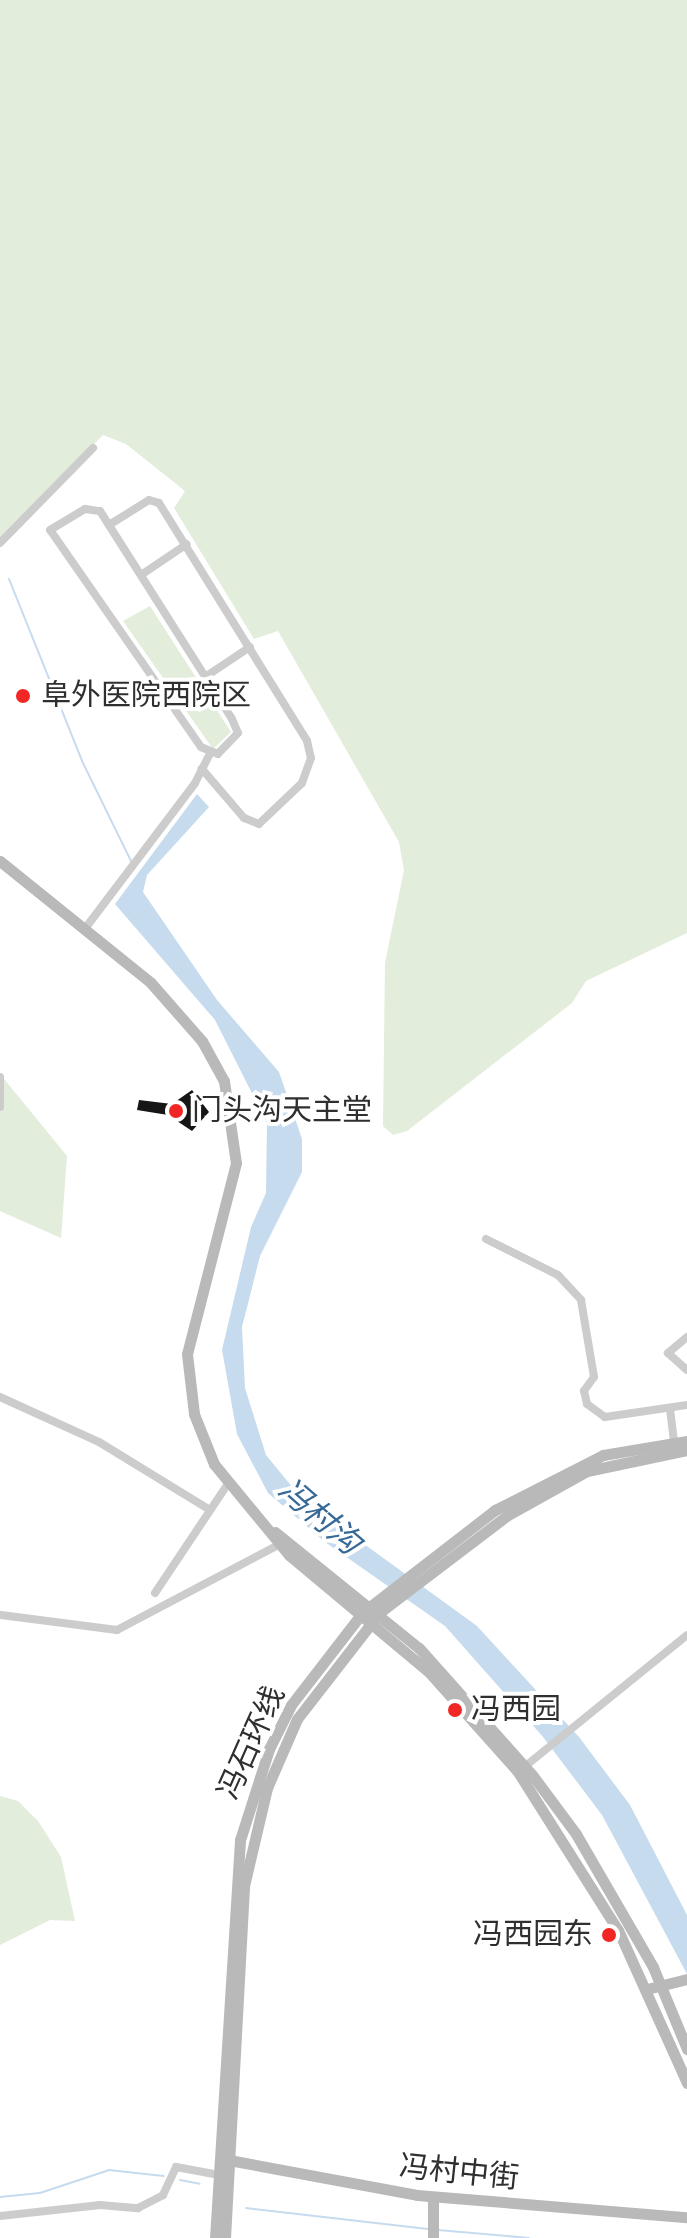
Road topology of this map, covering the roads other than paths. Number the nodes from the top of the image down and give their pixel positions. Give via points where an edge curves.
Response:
1 (93, 448) dead end
2 (109, 525) junction
3 (0, 543) edge
4 (187, 544) junction
5 (141, 575) junction
6 (250, 647) junction
7 (205, 677) junction
8 (210, 753) junction
9 (202, 769) junction
10 (0, 861) edge
11 (84, 930) junction
12 (0, 1077) edge
13 (0, 1107) edge
14 (486, 1239) dead end
15 (687, 1337) edge
16 (687, 1370) edge
17 (0, 1397) edge
18 (687, 1405) edge
19 (670, 1409) junction
20 (687, 1441) edge
21 (674, 1442) junction
22 (687, 1450) edge
23 (227, 1485) junction
24 (210, 1510) junction
25 (252, 1514) junction
26 (280, 1544) junction
27 (155, 1593) dead end
28 (372, 1612) junction
29 (0, 1615) edge
30 (687, 1635) edge
31 (522, 1769) junction
32 (685, 1980) edge
33 (662, 1985) junction
34 (647, 1989) junction
35 (687, 2049) edge
36 (687, 2083) edge
37 (229, 2160) junction
38 (219, 2175) junction
39 (433, 2197) junction
40 (0, 2216) edge
41 (687, 2217) edge
42 (215, 2238) edge
43 (225, 2238) edge
44 (433, 2238) edge

1 - 3 street
2 - 4 street via 149,500 159,503
2 - 5 street
2 - 8 street via 95,508 50,530 76,575
4 - 5 street
4 - 6 street
5 - 7 street
6 - 7 street
6 - 9 street via 307,741 310,771 259,824 244,818
7 - 8 street via 238,733 226,748
8 - 9 street
9 - 11 street
10 - 11 main road
11 - 23 main road via 119,953 183,1018 214,1060 230,1101 233,1185 200,1283 187,1354 194,1414
12 - 13 street
14 - 19 street via 558,1275 581,1300 594,1377 584,1391 587,1404 605,1417
15 - 16 street via 668,1353
17 - 24 street via 99,1442
18 - 19 street
19 - 21 street
20 - 21 main road, 冯石环线
21 - 28 main road, 冯石环线 via 603,1455 546,1479 415,1567
22 - 28 main road, 冯石环线 via 618,1462 570,1479
23 - 24 street
23 - 25 main road
24 - 27 street
25 - 26 main road
25 - 28 main road
26 - 28 main road
26 - 29 street via 117,1630
28 - 31 main road
28 - 37 main road, 冯石环线 via 303,1709 260,1810 244,1886
28 - 38 main road, 冯石环线 via 286,1715 243,1825 229,1943
30 - 31 street
31 - 33 main road via 576,1834
31 - 34 main road via 590,1879
32 - 33 main road
33 - 34 main road
33 - 35 main road
34 - 36 main road
37 - 39 main road, 冯村中街
37 - 43 main road, 冯石环线
38 - 40 street via 176,2167 163,2195 138,2208 100,2205
38 - 42 main road, 冯石环线
39 - 41 main road, 冯村中街
39 - 44 main road

